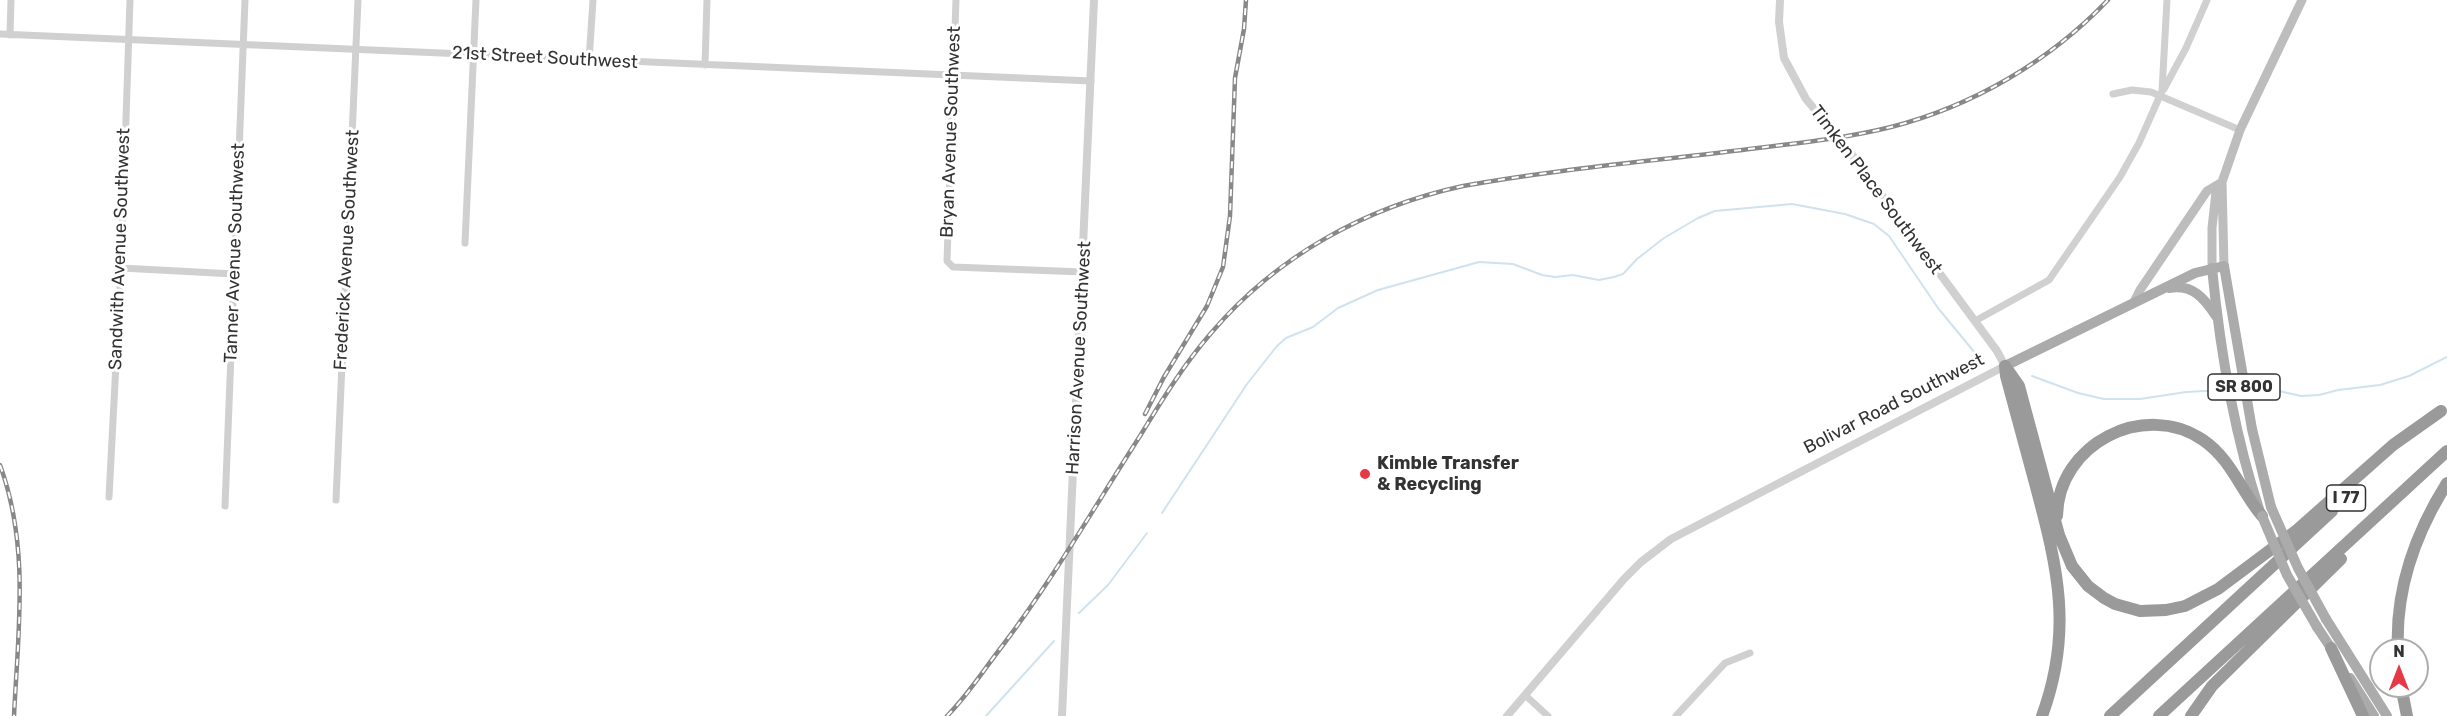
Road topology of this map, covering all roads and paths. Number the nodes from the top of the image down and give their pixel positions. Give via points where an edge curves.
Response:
1 (11, 0) edge
2 (130, 0) edge
3 (245, 0) edge
4 (358, 0) edge
5 (476, 0) edge
6 (593, 0) edge
7 (707, 0) edge
8 (956, 0) edge
9 (1094, 0) edge
10 (1780, 0) edge
11 (2167, 0) edge
12 (2207, 0) edge
13 (2302, 0) edge
14 (0, 34) edge
15 (10, 35) junction
16 (128, 41) junction
17 (243, 46) junction
18 (356, 50) junction
19 (474, 55) junction
20 (589, 61) junction
21 (705, 65) junction
22 (953, 75) junction
23 (1091, 81) junction
24 (2113, 94) dead end
25 (2160, 96) junction
26 (2240, 130) junction
27 (2222, 182) junction
28 (465, 243) dead end
29 (2224, 267) junction
30 (121, 268) junction
31 (2212, 268) junction
32 (1083, 272) junction
33 (234, 274) junction
34 (2163, 289) junction
35 (2134, 302) junction
36 (2218, 320) junction
37 (1975, 321) junction
38 (2005, 366) junction
39 (2444, 408) edge
40 (2447, 451) edge
41 (2425, 472) junction
42 (2447, 483) edge
43 (110, 497) dead end
44 (336, 500) dead end
45 (225, 506) dead end
46 (2262, 516) junction
47 (2059, 535) junction
48 (2399, 638) edge
49 (2331, 648) junction
50 (1750, 653) dead end
51 (1525, 695) junction
52 (2402, 698) edge
53 (1062, 716) edge
54 (1507, 716) edge
55 (1548, 716) edge
56 (1676, 716) edge
57 (2042, 716) edge
58 (2110, 716) edge
59 (2159, 716) edge
60 (2191, 716) edge
61 (2363, 716) edge
62 (2374, 716) edge
63 (2387, 716) edge
64 (2406, 716) edge

1 - 15 street
2 - 16 street, Sandwith Avenue Southwest
3 - 17 street, Tanner Avenue Southwest
4 - 18 street, Frederick Avenue Southwest
5 - 19 street
6 - 20 street
7 - 21 street
8 - 22 street, Bryan Avenue Southwest
9 - 23 street, Harrison Avenue Southwest
10 - 37 street, Timken Place Southwest via 1784,57 1806,99 1857,161
11 - 25 street
12 - 25 street
13 - 26 main road
14 - 15 street, 21st Street Southwest
15 - 16 street, 21st Street Southwest
16 - 17 street, 21st Street Southwest
16 - 30 street, Sandwith Avenue Southwest
17 - 18 street, 21st Street Southwest
17 - 33 street, Tanner Avenue Southwest
18 - 19 street, 21st Street Southwest
18 - 44 street, Frederick Avenue Southwest
19 - 20 street, 21st Street Southwest
19 - 28 street
20 - 21 street, 21st Street Southwest
21 - 22 street, 21st Street Southwest
22 - 23 street, 21st Street Southwest
22 - 32 street, Bryan Avenue Southwest via 946,253 949,264
23 - 32 street, Harrison Avenue Southwest
24 - 25 street via 2137,90
25 - 26 street
25 - 37 street via 2120,177 2051,278
26 - 27 main road
27 - 29 main road
27 - 31 main road via 2215,197
27 - 35 main road via 2207,191
29 - 31 main road, Bolivar Road Southwest
29 - 63 main road, SR 800, bridge via 2252,429 2271,507 2326,619
30 - 33 street
30 - 43 street, Sandwith Avenue Southwest
31 - 34 main road, Bolivar Road Southwest
31 - 36 main road
32 - 53 street, Harrison Avenue Southwest
33 - 45 street, Tanner Avenue Southwest
34 - 35 main road, Bolivar Road Southwest
34 - 36 main road via 2193,290
35 - 38 main road, Bolivar Road Southwest
36 - 46 main road via 2243,453
37 - 38 street, Timken Place Southwest
38 - 47 highway via 2019,386
38 - 51 street, Bolivar Road Southwest via 1671,539 1624,579
38 - 57 highway via 2059,582 2058,651
39 - 47 highway via 2393,445 2257,561 2218,589 2185,606 2140,611 2104,598 2075,571
39 - 58 highway, I 77
40 - 41 highway, I 77
41 - 59 highway, I 77
41 - 60 highway via 2212,686
42 - 48 highway via 2428,513 2412,551 2400,604
46 - 47 highway via 2230,466 2212,447 2184,430 2146,425 2108,435 2078,460 2060,493
46 - 49 main road, bridge via 2288,575
49 - 61 highway
49 - 62 main road
50 - 56 street via 1725,663
51 - 54 street, Bolivar Road Southwest
51 - 55 street
52 - 64 highway

